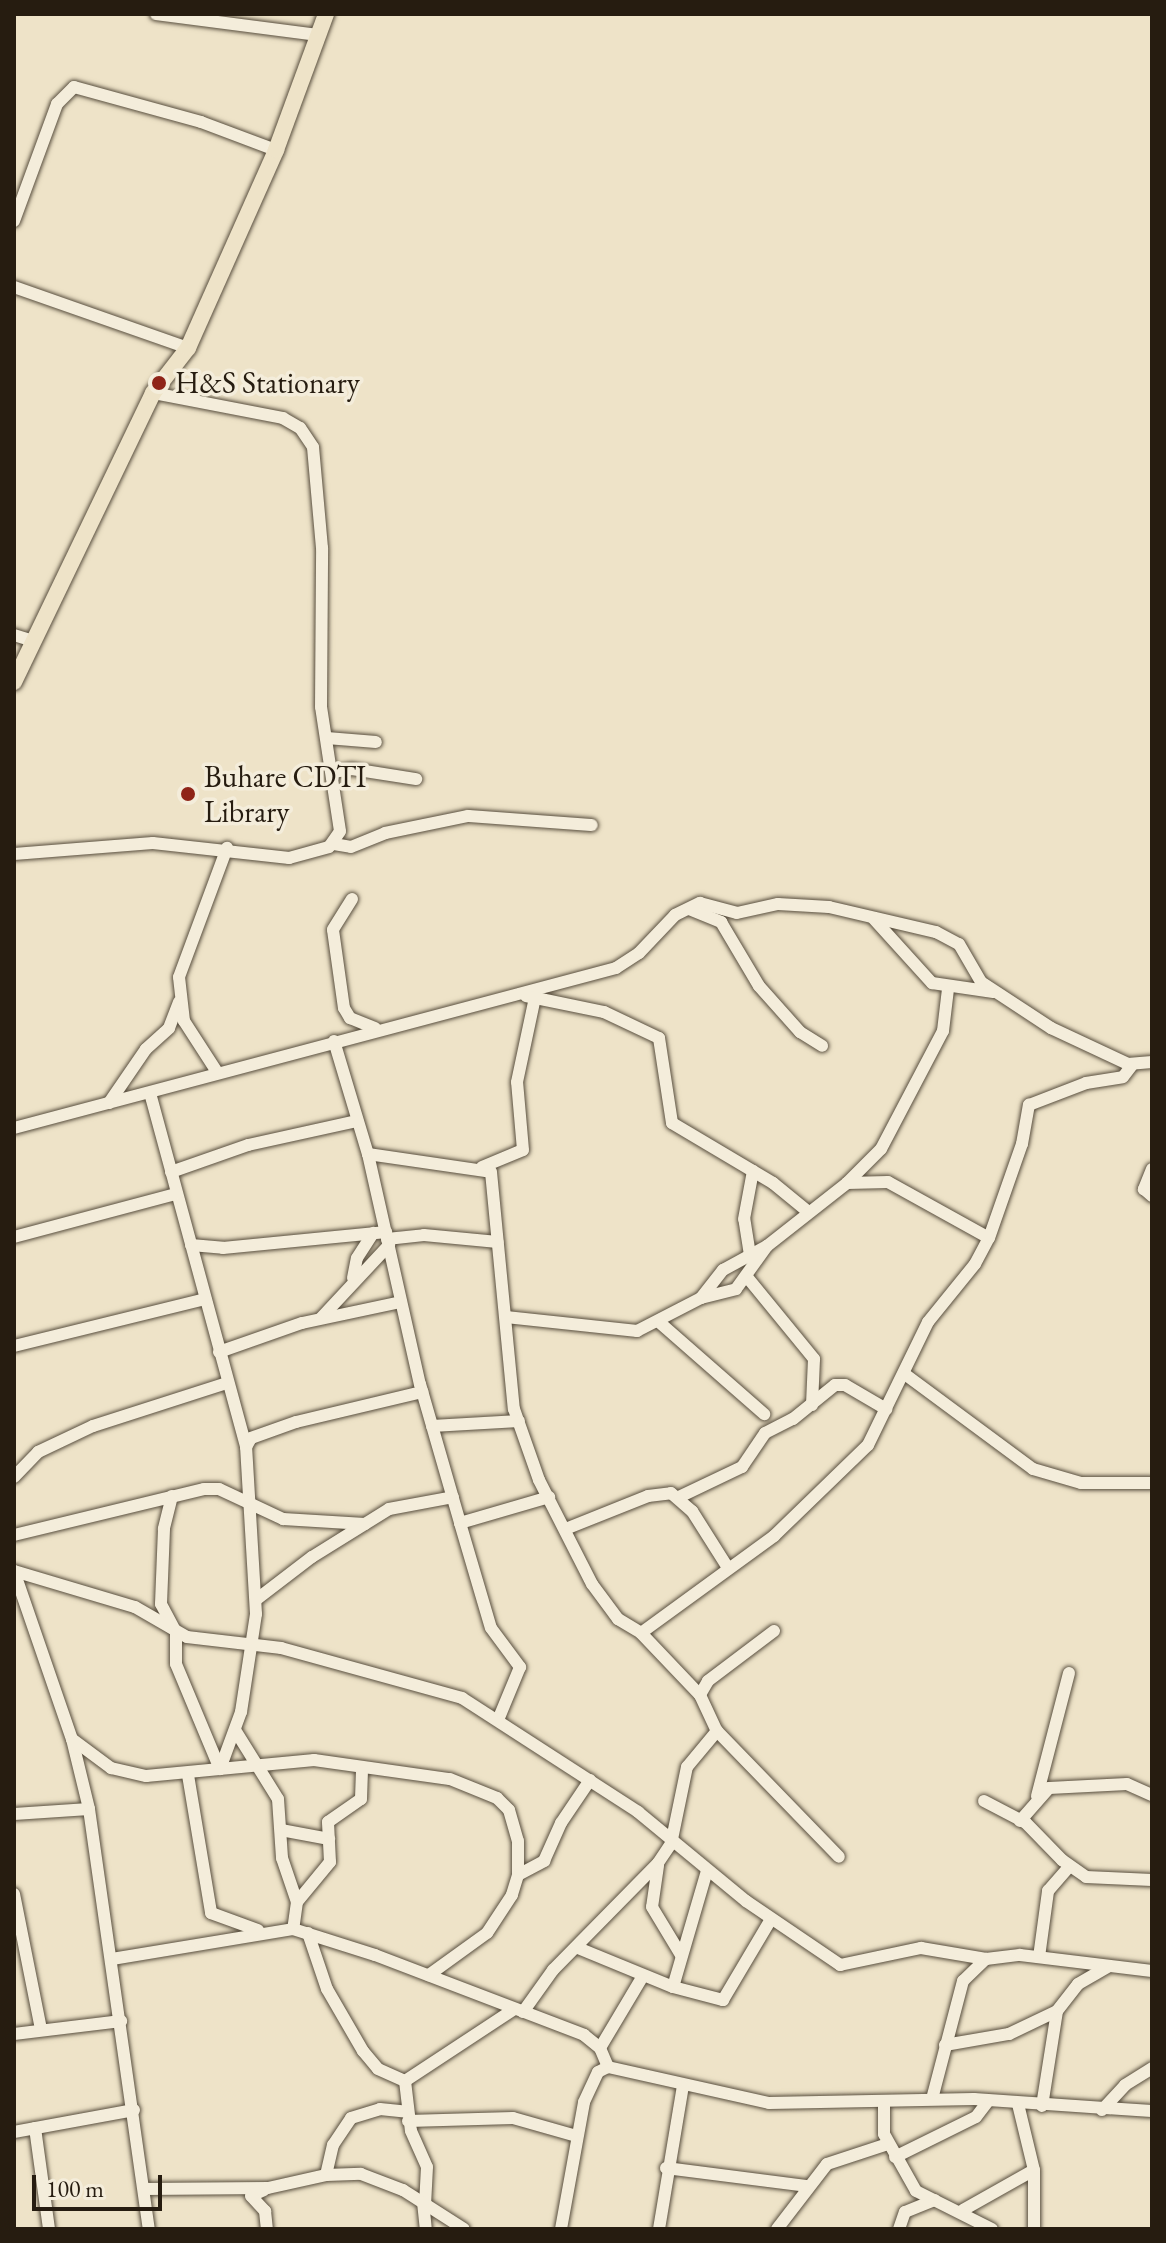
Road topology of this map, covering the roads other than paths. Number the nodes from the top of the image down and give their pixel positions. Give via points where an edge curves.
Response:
1 (156, 14) edge
2 (326, 14) edge
3 (318, 35) junction
4 (276, 150) junction
5 (14, 221) edge
6 (14, 287) edge
7 (188, 348) junction
8 (153, 393) junction
9 (14, 635) edge
10 (34, 641) junction
11 (14, 682) edge
12 (327, 738) junction
13 (376, 742) dead end
14 (333, 772) junction
15 (416, 779) dead end
16 (592, 825) dead end
17 (334, 844) junction
18 (227, 848) junction
19 (14, 854) edge
20 (352, 899) dead end
21 (685, 908) junction
22 (873, 918) junction
23 (948, 989) junction
24 (996, 993) junction
25 (529, 996) junction
26 (181, 1000) junction
27 (375, 1028) junction
28 (334, 1041) junction
29 (822, 1046) dead end
30 (1152, 1062) edge
31 (1132, 1065) junction
32 (217, 1072) junction
33 (150, 1093) junction
34 (109, 1103) junction
35 (357, 1121) junction
36 (14, 1128) edge
37 (368, 1154) junction
38 (482, 1167) junction
39 (1152, 1169) edge
40 (753, 1171) junction
41 (171, 1172) junction
42 (847, 1183) junction
43 (176, 1194) junction
44 (1152, 1196) edge
45 (806, 1210) junction
46 (14, 1237) edge
47 (384, 1238) junction
48 (989, 1238) junction
49 (498, 1242) junction
50 (191, 1245) junction
51 (767, 1246) junction
52 (750, 1255) junction
53 (747, 1277) junction
54 (353, 1278) junction
55 (701, 1298) junction
56 (205, 1299) junction
57 (401, 1302) junction
58 (506, 1317) junction
59 (321, 1318) junction
60 (659, 1322) junction
61 (14, 1346) edge
62 (219, 1352) junction
63 (906, 1375) junction
64 (227, 1383) junction
65 (422, 1392) junction
66 (812, 1405) junction
67 (886, 1409) junction
68 (764, 1414) dead end
69 (519, 1421) junction
70 (432, 1426) junction
71 (246, 1447) junction
72 (14, 1477) edge
73 (1152, 1483) edge
74 (172, 1496) junction
75 (453, 1497) junction
76 (549, 1497) junction
77 (679, 1497) junction
78 (247, 1502) junction
79 (460, 1523) junction
80 (365, 1524) junction
81 (568, 1528) junction
82 (14, 1535) edge
83 (728, 1568) junction
84 (14, 1571) edge
85 (257, 1599) junction
86 (774, 1631) dead end
87 (176, 1632) junction
88 (641, 1633) junction
89 (248, 1641) junction
90 (1069, 1673) dead end
91 (700, 1695) junction
92 (498, 1720) junction
93 (235, 1730) junction
94 (717, 1731) junction
95 (72, 1739) junction
96 (257, 1763) junction
97 (362, 1768) junction
98 (220, 1769) junction
99 (188, 1775) junction
100 (590, 1780) junction
101 (1152, 1795) edge
102 (1037, 1796) junction
103 (984, 1801) dead end
104 (89, 1809) junction
105 (14, 1814) edge
106 (1020, 1821) junction
107 (281, 1830) junction
108 (329, 1839) junction
109 (671, 1844) junction
110 (839, 1857) dead end
111 (658, 1863) junction
112 (1070, 1866) junction
113 (707, 1871) junction
114 (518, 1875) junction
115 (1152, 1880) edge
116 (14, 1894) edge
117 (297, 1902) junction
118 (211, 1913) junction
119 (771, 1919) junction
120 (293, 1929) junction
121 (261, 1932) junction
122 (308, 1933) junction
123 (219, 1939) junction
124 (578, 1948) junction
125 (681, 1955) junction
126 (1039, 1957) junction
127 (112, 1959) junction
128 (986, 1959) junction
129 (1108, 1967) junction
130 (1152, 1971) edge
131 (429, 1975) junction
132 (643, 1976) junction
133 (673, 1987) junction
134 (519, 2011) junction
135 (1057, 2011) junction
136 (121, 2021) junction
137 (41, 2029) junction
138 (14, 2034) edge
139 (945, 2045) junction
140 (600, 2048) junction
141 (608, 2067) junction
142 (1152, 2068) edge
143 (1152, 2076) edge
144 (1134, 2079) junction
145 (405, 2081) junction
146 (683, 2086) junction
147 (932, 2099) junction
148 (988, 2101) junction
149 (884, 2102) junction
150 (1018, 2104) junction
151 (1042, 2106) junction
152 (134, 2110) junction
153 (1102, 2110) junction
154 (1152, 2111) edge
155 (408, 2116) junction
156 (35, 2128) junction
157 (14, 2132) edge
158 (576, 2136) junction
159 (888, 2144) junction
160 (895, 2157) junction
161 (666, 2168) junction
162 (1034, 2170) junction
163 (326, 2175) junction
164 (806, 2186) junction
165 (268, 2188) junction
166 (144, 2189) junction
167 (936, 2200) junction
168 (424, 2203) junction
169 (963, 2210) junction
170 (49, 2229) edge
171 (149, 2229) edge
172 (267, 2229) edge
173 (426, 2229) edge
174 (464, 2229) edge
175 (561, 2229) edge
176 (659, 2229) edge
177 (777, 2229) edge
178 (899, 2229) edge
179 (992, 2229) edge
180 (1034, 2229) edge

1 - 3 street
2 - 3 main road
3 - 4 main road
4 - 5 street via 201,122 74,87 57,104
4 - 7 main road
6 - 7 street
7 - 8 main road
8 - 10 main road
8 - 12 street via 283,418 310,441 320,506 321,707
9 - 10 street
10 - 11 main road
12 - 13 street
12 - 14 street
14 - 15 street via 352,769
14 - 17 street via 340,814
16 - 17 street via 468,816 385,833 351,847
17 - 18 street via 289,858
18 - 19 street via 153,843
18 - 26 street via 198,931 183,956
20 - 27 street via 333,930 344,1008 350,1018
21 - 22 street via 700,903 737,913 802,905
21 - 25 street via 616,968
21 - 29 street via 721,922 759,986 800,1032
22 - 23 street via 925,978
22 - 24 street via 936,932 959,944 981,982
23 - 24 street
23 - 42 street via 943,1031 895,1126
24 - 31 street via 1057,1032
25 - 27 street
25 - 38 street via 517,1082 523,1150
25 - 40 street via 604,1012 659,1038 672,1123
26 - 32 street via 184,1021
26 - 34 street via 169,1028 146,1049
27 - 28 street
28 - 32 street
28 - 35 street
30 - 31 street
31 - 48 street via 1123,1077 1086,1083 1029,1105 1022,1144
32 - 33 street
33 - 34 street
33 - 41 street
34 - 36 street
35 - 37 street
35 - 41 street via 248,1145
37 - 38 street
37 - 47 street
38 - 49 street via 494,1180
39 - 44 street via 1144,1189
40 - 45 street
40 - 52 street via 744,1219
41 - 43 street
42 - 45 street
42 - 48 street via 888,1182
43 - 46 street
43 - 50 street
45 - 51 street
47 - 49 street via 439,1235
47 - 50 street via 223,1248
47 - 54 street
47 - 54 street via 357,1258
47 - 57 street
48 - 63 street via 928,1322
49 - 58 street
50 - 56 street
51 - 52 street
51 - 53 street
52 - 55 street via 723,1270
53 - 55 street via 726,1294
53 - 66 street via 814,1359
54 - 59 street
55 - 60 street
56 - 61 street
56 - 62 street
57 - 59 street
57 - 65 street
58 - 60 street via 637,1331
58 - 69 street
59 - 62 street
60 - 68 street
62 - 64 street
63 - 67 street
63 - 73 street via 1041,1473 1081,1483
64 - 71 street
64 - 72 street via 93,1426 33,1455
65 - 70 street
65 - 71 street via 296,1422 251,1438
66 - 67 street via 841,1384
66 - 77 street via 765,1433 742,1467
67 - 83 street via 853,1463 774,1536
69 - 70 street
69 - 76 street
70 - 75 street
71 - 78 street
74 - 78 street via 219,1489
74 - 82 street
74 - 87 street via 159,1591
75 - 79 street
75 - 80 street via 408,1502
76 - 79 street
76 - 81 street
77 - 81 street via 661,1492
77 - 83 street
78 - 80 street via 306,1524
78 - 85 street
79 - 92 street via 491,1628 521,1670
80 - 85 street
81 - 88 street via 604,1604
83 - 88 street
84 - 87 street via 135,1607
84 - 95 street
85 - 89 street
86 - 91 street via 708,1681
87 - 89 street
87 - 98 street via 176,1664
88 - 91 street
89 - 92 street via 438,1689
89 - 93 street via 245,1694
90 - 102 street
91 - 94 street
92 - 100 street
93 - 96 street
93 - 98 street
94 - 109 street via 687,1767
94 - 110 street
95 - 99 street via 99,1761 128,1773
95 - 104 street
96 - 97 street via 314,1760
96 - 98 street
96 - 107 street via 278,1799
97 - 108 street via 361,1799 328,1822
97 - 114 street via 450,1779 497,1798 515,1826
98 - 99 street
99 - 118 street
100 - 109 street via 638,1812
100 - 114 street via 544,1861
101 - 102 street via 1127,1784 1049,1788
102 - 106 street
103 - 106 street
104 - 105 street
104 - 127 street
106 - 112 street
107 - 108 street
107 - 117 street via 282,1858
108 - 117 street via 330,1862
109 - 111 street
109 - 113 street
111 - 124 street
111 - 125 street via 652,1907
112 - 115 street via 1095,1880
112 - 126 street via 1048,1891
113 - 119 street
113 - 125 street
114 - 131 street via 487,1933
116 - 137 street
117 - 120 street
118 - 121 street
118 - 123 street
119 - 128 street via 840,1965 921,1948
119 - 133 street via 730,1996 716,2000
120 - 121 street
120 - 122 street
121 - 123 street
122 - 131 street
122 - 145 street via 327,1989 363,2051 378,2069
123 - 127 street
124 - 132 street
124 - 134 street
125 - 133 street
126 - 128 street
126 - 129 street
127 - 136 street
128 - 139 street via 963,1981
129 - 130 street
129 - 135 street via 1078,1984
131 - 134 street
132 - 133 street
132 - 140 street
134 - 140 street via 584,2035
134 - 145 street
135 - 139 street via 1009,2034
135 - 151 street
136 - 137 street
136 - 152 street
137 - 138 street
139 - 147 street
140 - 141 street
141 - 146 street
141 - 158 street via 591,2082
142 - 144 street
143 - 144 street
144 - 153 street
145 - 155 street
146 - 149 street via 769,2103
146 - 161 street
147 - 148 street
147 - 149 street
148 - 150 street
148 - 160 street via 976,2117
149 - 159 street
150 - 151 street
150 - 162 street
151 - 153 street
152 - 156 street
152 - 166 street
153 - 154 street
155 - 158 street via 513,2118
155 - 163 street via 380,2109 351,2118 333,2145
155 - 168 street via 427,2167
156 - 157 street
156 - 170 street
158 - 175 street
159 - 160 street
159 - 164 street via 842,2155
160 - 167 street via 916,2191
161 - 164 street
161 - 176 street
162 - 169 street
162 - 180 street
163 - 165 street
163 - 168 street via 361,2174
164 - 177 street
165 - 166 street
165 - 172 street via 251,2196 265,2211
166 - 171 street
167 - 169 street
167 - 178 street via 905,2212
168 - 173 street
168 - 174 street
169 - 179 street

